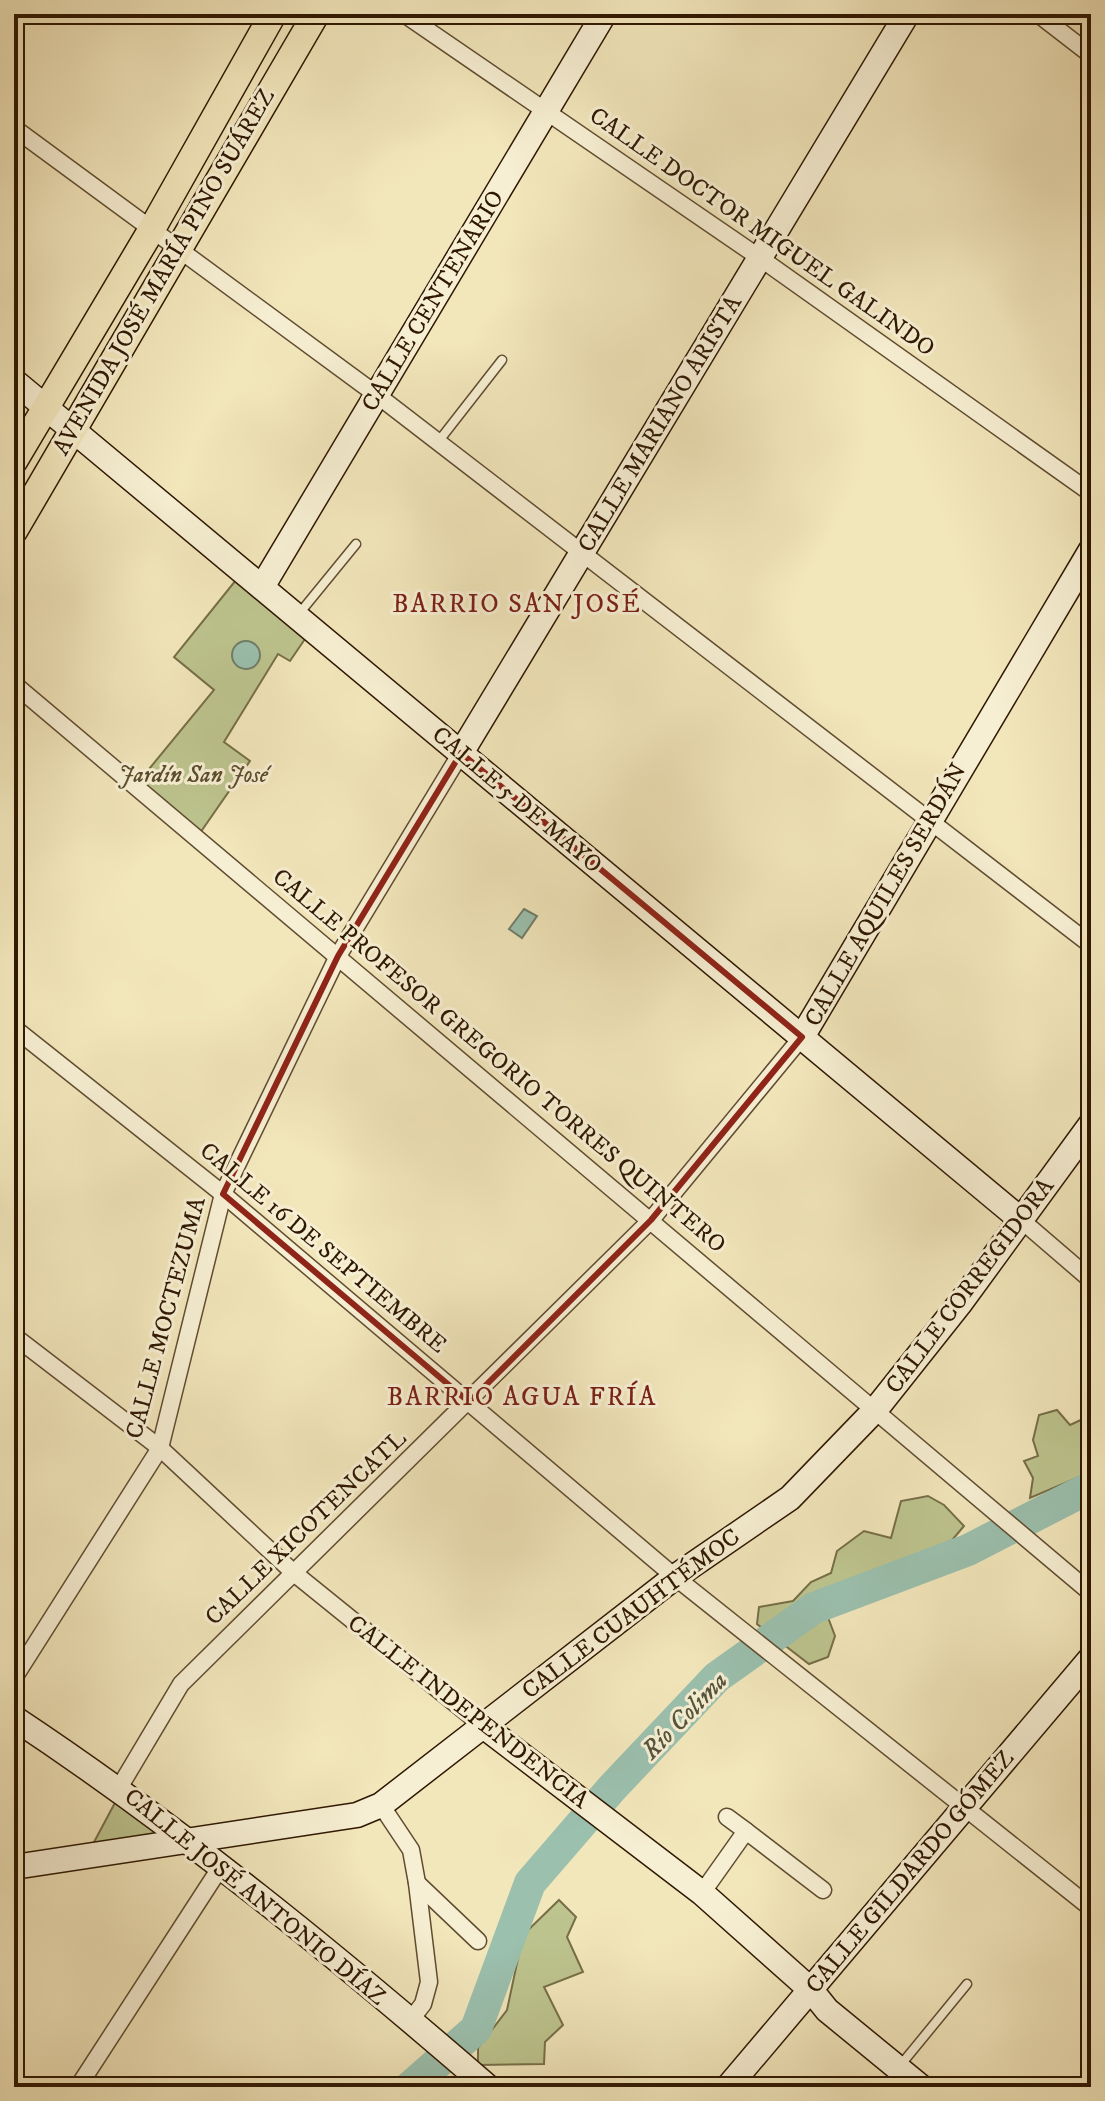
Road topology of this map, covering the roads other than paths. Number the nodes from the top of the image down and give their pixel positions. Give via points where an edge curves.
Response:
1 (273, 14) edge
2 (316, 14) edge
3 (404, 14) edge
4 (604, 14) edge
5 (907, 14) edge
6 (1038, 14) edge
7 (1091, 55) edge
8 (546, 110) junction
9 (14, 128) edge
10 (152, 229) junction
11 (178, 246) junction
12 (760, 258) junction
13 (502, 360) dead end
14 (14, 381) edge
15 (377, 395) junction
16 (46, 407) junction
17 (71, 428) junction
18 (438, 443) junction
19 (14, 461) edge
20 (1091, 493) edge
21 (14, 531) edge
22 (356, 544) dead end
23 (1091, 550) edge
24 (582, 553) junction
25 (262, 587) junction
26 (297, 616) junction
27 (14, 684) edge
28 (461, 753) junction
29 (929, 819) junction
30 (1091, 945) edge
31 (338, 956) junction
32 (14, 1028) edge
33 (802, 1037) junction
34 (1091, 1124) edge
35 (223, 1194) junction
36 (1020, 1219) junction
37 (651, 1220) junction
38 (1091, 1280) edge
39 (14, 1336) edge
40 (469, 1402) junction
41 (876, 1409) junction
42 (160, 1448) junction
43 (294, 1573) junction
44 (675, 1577) junction
45 (1091, 1593) edge
46 (1091, 1658) edge
47 (14, 1678) edge
48 (14, 1718) edge
49 (482, 1725) junction
50 (119, 1788) junction
51 (381, 1805) junction
52 (966, 1805) junction
53 (727, 1817) dead end
54 (746, 1831) junction
55 (187, 1841) junction
56 (14, 1867) edge
57 (220, 1868) junction
58 (417, 1883) junction
59 (823, 1890) dead end
60 (702, 1893) junction
61 (1091, 1908) edge
62 (478, 1941) dead end
63 (967, 1984) dead end
64 (811, 1990) junction
65 (415, 2026) junction
66 (898, 2068) junction
67 (482, 2082) edge
68 (78, 2087) edge
69 (728, 2087) edge
70 (921, 2087) edge

1 - 10 main road, AVENIDA JOSÉ MARÍA PINO SUÁREZ
2 - 11 main road, AVENIDA JOSÉ MARÍA PINO SUÁREZ
3 - 8 street, CALLE DOCTOR MIGUEL GALINDO
4 - 8 street, CALLE CENTENARIO
5 - 12 street, CALLE MARIANO ARISTA
6 - 7 street
8 - 12 street, CALLE DOCTOR MIGUEL GALINDO
8 - 15 street, CALLE CENTENARIO
9 - 10 street
10 - 11 street
10 - 16 main road, AVENIDA JOSÉ MARÍA PINO SUÁREZ
11 - 15 street
11 - 17 main road, AVENIDA JOSÉ MARÍA PINO SUÁREZ
12 - 20 street, CALLE DOCTOR MIGUEL GALINDO
12 - 24 street, CALLE MARIANO ARISTA
13 - 18 lane
14 - 16 street, CALLE 5 DE MAYO
15 - 18 street
15 - 25 street, CALLE CENTENARIO
16 - 17 street, CALLE 5 DE MAYO
16 - 19 main road, AVENIDA JOSÉ MARÍA PINO SUÁREZ
17 - 21 main road, AVENIDA JOSÉ MARÍA PINO SUÁREZ
17 - 25 street, CALLE 5 DE MAYO
18 - 24 street
22 - 26 lane
23 - 29 street, CALLE AQUILES SERDÁN
24 - 28 street, CALLE MARIANO ARISTA
24 - 29 street
25 - 26 street, CALLE 5 DE MAYO
26 - 28 street, CALLE 5 DE MAYO
27 - 31 street, CALLE PROFESOR GREGORIO TORRES QUINTERO
28 - 31 street, CALLE MARIANO ARISTA
28 - 33 street, CALLE 5 DE MAYO
29 - 30 street
29 - 33 street, CALLE AQUILES SERDÁN
31 - 35 street, CALLE MOCTEZUMA
31 - 37 street, CALLE PROFESOR GREGORIO TORRES QUINTERO
32 - 35 street, CALLE 16 DE SEPTIEMBRE
33 - 36 street, CALLE 5 DE MAYO
33 - 37 street, CALLE AQUILES SERDÁN
34 - 36 street, CALLE CORREGIDORA
35 - 40 street, CALLE 16 DE SEPTIEMBRE
35 - 42 street, CALLE MOCTEZUMA
36 - 38 street
36 - 41 street, CALLE CORREGIDORA
37 - 40 street, CALLE XICOTENCATL
37 - 41 street, CALLE PROFESOR GREGORIO TORRES QUINTERO
39 - 42 street, CALLE INDEPENDENCIA
40 - 43 street, CALLE XICOTENCATL
40 - 44 street, CALLE 16 DE SEPTIEMBRE
41 - 44 street, CALLE CUAUHTÉMOC via 790,1498
41 - 45 street, CALLE PROFESOR GREGORIO TORRES QUINTERO
42 - 43 street, CALLE INDEPENDENCIA
42 - 47 street, CALLE MOCTEZUMA
43 - 49 street, CALLE INDEPENDENCIA
43 - 50 street, CALLE XICOTENCATL via 181,1684
44 - 49 street, CALLE CUAUHTÉMOC
44 - 52 street, CALLE 16 DE SEPTIEMBRE
46 - 52 street, CALLE GILDARDO GÓMEZ
48 - 50 street, CALLE JOSÉ ANTONIO DÍAZ
49 - 51 street, CALLE CUAUHTÉMOC
49 - 60 street, CALLE INDEPENDENCIA
50 - 55 street, CALLE JOSÉ ANTONIO DÍAZ
51 - 55 street, CALLE CUAUHTÉMOC via 357,1815
51 - 58 street via 411,1850
52 - 61 street
52 - 64 street, CALLE GILDARDO GÓMEZ
53 - 54 street
54 - 59 street
54 - 60 street
55 - 56 street, CALLE CUAUHTÉMOC
55 - 57 street, CALLE JOSÉ ANTONIO DÍAZ
57 - 65 street, CALLE JOSÉ ANTONIO DÍAZ
57 - 68 street
58 - 62 street
58 - 65 street via 429,1982
60 - 64 street, CALLE INDEPENDENCIA
63 - 66 lane
64 - 66 street, CALLE INDEPENDENCIA via 827,2010
64 - 69 street, CALLE GILDARDO GÓMEZ
65 - 67 street, CALLE JOSÉ ANTONIO DÍAZ
66 - 70 street, CALLE INDEPENDENCIA

